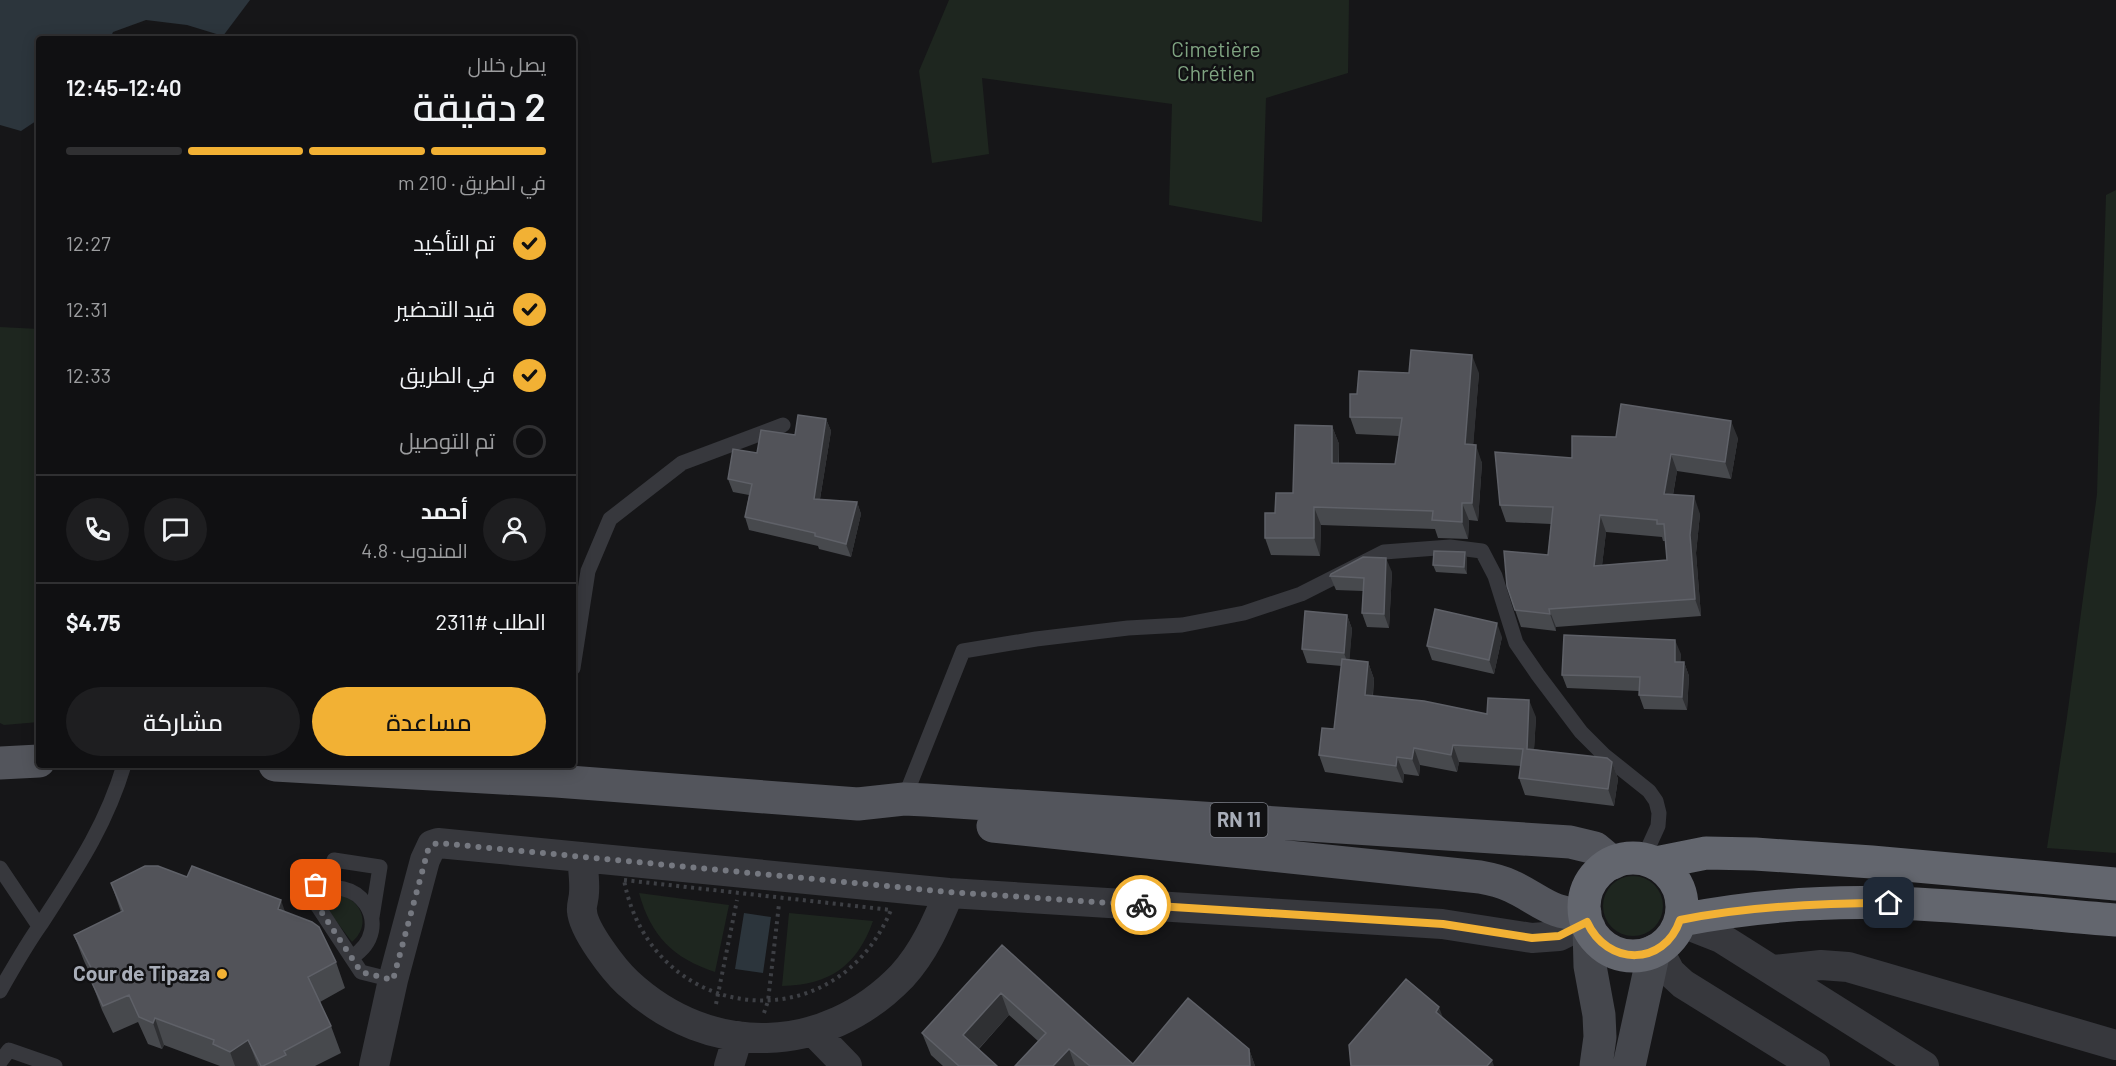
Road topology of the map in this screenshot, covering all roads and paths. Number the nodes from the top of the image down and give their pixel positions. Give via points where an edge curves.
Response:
1 (783, 425) dead end
2 (576, 649) edge
3 (36, 761) edge
4 (0, 763) edge
5 (123, 768) edge
6 (381, 768) edge
7 (557, 773) edge
8 (904, 799) junction
9 (858, 804) junction
10 (582, 857) junction
11 (1637, 862) junction
12 (0, 868) edge
13 (741, 883) junction
14 (2116, 884) edge
15 (781, 887) junction
16 (949, 892) junction
17 (311, 896) junction
18 (372, 917) junction
19 (2116, 920) edge
20 (1587, 921) junction
21 (1680, 922) junction
22 (39, 926) junction
23 (1656, 950) junction
24 (352, 957) junction
25 (1773, 970) junction
26 (393, 980) junction
27 (0, 991) edge
28 (718, 994) junction
29 (768, 1001) junction
30 (813, 1031) junction
31 (735, 1035) junction
32 (2116, 1045) edge
33 (0, 1062) edge
34 (55, 1066) edge
35 (374, 1066) edge
36 (729, 1066) edge
37 (847, 1066) edge
38 (1596, 1066) edge
39 (1629, 1066) edge
40 (1815, 1066) edge
41 (1924, 1066) edge

1 - 2 lane via 682,463 610,519 588,571
3 - 4 main road
5 - 22 lane via 92,845
6 - 7 main road, RN 11
7 - 9 main road, RN 11
8 - 9 main road, RN 11
8 - 11 main road, RN 11 via 1570,842
8 - 11 lane via 963,651 1128,628 1182,625 1244,613 1301,594 1384,552 1449,548 1482,551 1495,576 1516,643 1532,667 1581,732 1656,801 1658,826
9 - 20 main road, RN 11 via 903,816 1480,877 1510,885 1558,912
10 - 13 street
10 - 26 street via 432,845
10 - 31 street via 582,912 597,945 619,974 645,999 676,1018
11 - 14 highway via 1706,853 1755,854
11 - 20 highway via 1600,871 1585,898
11 - 21 highway via 1666,871 1678,887 1683,907
12 - 22 lane
13 - 15 street
13 - 15 path
13 - 28 path
13 - 28 path via 624,880 637,922 652,947 684,977
15 - 16 street
15 - 29 path
15 - 29 path via 891,910 869,949 837,978 811,992
16 - 20 street via 1443,924 1532,938 1559,936
16 - 30 street via 925,945 903,974 877,999 846,1018
17 - 18 lane via 328,888 348,889 363,900
17 - 18 lane via 321,873 334,860 380,867
17 - 24 lane
18 - 24 lane via 370,936
19 - 21 highway via 1889,903 1787,906
20 - 23 highway via 1597,940 1610,950 1624,955
20 - 38 main road via 1599,1015
21 - 23 highway via 1674,934
21 - 25 street via 1721,938
22 - 27 lane
23 - 39 main road
23 - 40 street via 1683,984
24 - 26 lane via 361,972
25 - 32 street via 1821,965 1848,967
25 - 41 street
26 - 35 street
28 - 29 path
28 - 31 path
29 - 31 path
30 - 31 street via 785,1036
30 - 37 street
31 - 36 street
33 - 34 lane via 9,1050

